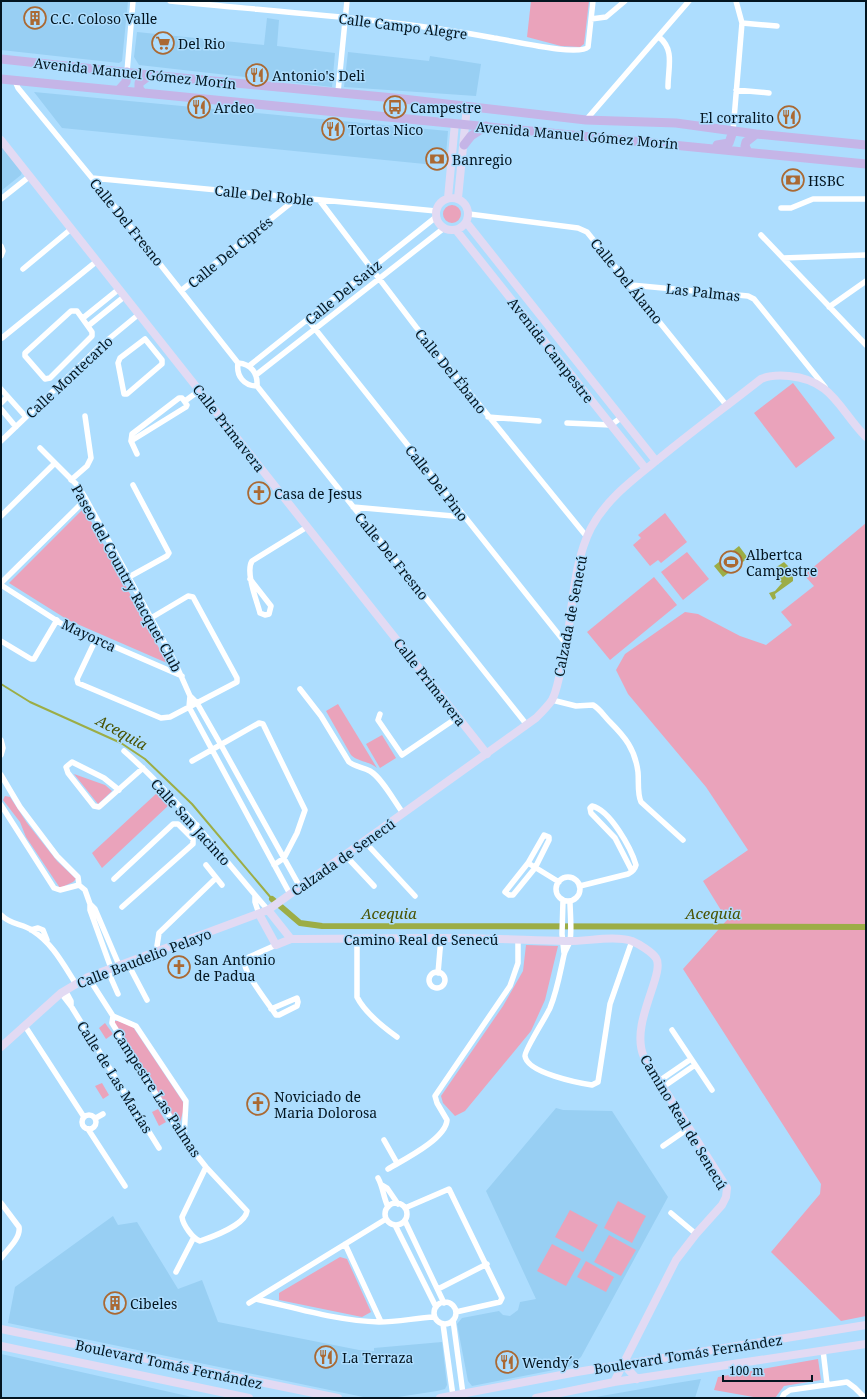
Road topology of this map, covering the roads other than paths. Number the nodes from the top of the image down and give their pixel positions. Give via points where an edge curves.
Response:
1 (133, 1) edge
2 (170, 1) edge
3 (347, 1) edge
4 (593, 1) edge
5 (689, 1) edge
6 (736, 1) edge
7 (623, 2) edge
8 (346, 19) junction
9 (591, 19) junction
10 (742, 23) junction
11 (777, 26) dead end
12 (659, 37) junction
13 (1, 59) edge
14 (127, 72) junction
15 (150, 75) junction
16 (1, 79) edge
17 (15, 81) junction
18 (668, 87) dead end
19 (119, 90) junction
20 (736, 90) junction
21 (338, 92) junction
22 (143, 93) junction
23 (769, 93) dead end
24 (467, 106) junction
25 (586, 120) junction
26 (455, 123) junction
27 (466, 124) junction
28 (486, 126) junction
29 (733, 131) junction
30 (756, 134) junction
31 (1, 140) edge
32 (866, 145) edge
33 (464, 146) junction
34 (702, 147) junction
35 (748, 152) junction
36 (866, 164) edge
37 (30, 176) junction
38 (92, 178) junction
39 (297, 198) junction
40 (448, 198) junction
41 (458, 198) junction
42 (1, 199) edge
43 (866, 199) edge
44 (320, 201) junction
45 (780, 208) dead end
46 (436, 214) junction
47 (469, 214) junction
48 (466, 222) junction
49 (444, 228) junction
50 (71, 229) junction
51 (456, 230) junction
52 (761, 235) dead end
53 (1, 246) edge
54 (491, 253) junction
55 (866, 255) edge
56 (1, 256) edge
57 (783, 258) junction
58 (480, 260) junction
59 (97, 261) junction
60 (23, 269) dead end
61 (372, 269) junction
62 (380, 279) junction
63 (866, 281) edge
64 (631, 285) junction
65 (119, 289) junction
66 (182, 290) junction
67 (125, 296) junction
68 (830, 307) junction
69 (139, 314) junction
70 (83, 318) junction
71 (542, 318) junction
72 (308, 320) junction
73 (88, 326) junction
74 (532, 326) junction
75 (316, 329) junction
76 (2, 338) dead end
77 (162, 343) junction
78 (866, 345) edge
79 (154, 350) junction
80 (238, 363) junction
81 (249, 366) junction
82 (256, 375) junction
83 (257, 386) junction
84 (1, 389) edge
85 (827, 389) junction
86 (200, 390) junction
87 (8, 397) junction
88 (606, 398) junction
89 (185, 401) junction
90 (1, 403) edge
91 (595, 406) junction
92 (726, 406) junction
93 (1, 408) edge
94 (85, 416) dead end
95 (26, 417) junction
96 (488, 417) junction
97 (622, 417) junction
98 (539, 421) dead end
99 (567, 423) dead end
100 (611, 426) junction
101 (16, 427) junction
102 (866, 437) edge
103 (1, 441) edge
104 (131, 441) junction
105 (40, 448) dead end
106 (137, 454) dead end
107 (656, 461) junction
108 (54, 463) junction
109 (646, 469) junction
110 (72, 480) junction
111 (133, 485) dead end
112 (86, 499) junction
113 (353, 507) junction
114 (1, 516) edge
115 (464, 516) junction
116 (307, 527) junction
117 (587, 537) junction
118 (128, 577) junction
119 (250, 579) junction
120 (1, 584) edge
121 (151, 618) junction
122 (57, 620) junction
123 (96, 639) junction
124 (1, 641) edge
125 (568, 646) junction
126 (182, 676) junction
127 (300, 689) dead end
128 (190, 696) junction
129 (552, 700) junction
130 (197, 703) junction
131 (189, 707) junction
132 (380, 714) dead end
133 (458, 717) junction
134 (527, 725) junction
135 (1, 740) edge
136 (221, 745) junction
137 (212, 750) junction
138 (124, 751) dead end
139 (487, 754) junction
140 (1, 755) edge
141 (192, 761) dead end
142 (143, 768) junction
143 (1, 775) edge
144 (3, 784) edge
145 (119, 790) junction
146 (1, 805) edge
147 (403, 813) junction
148 (196, 825) junction
149 (188, 833) junction
150 (621, 834) junction
151 (615, 838) junction
152 (683, 840) dead end
153 (364, 841) junction
154 (345, 855) junction
155 (284, 858) junction
156 (528, 863) junction
157 (206, 865) dead end
158 (274, 865) junction
159 (535, 868) junction
160 (632, 871) junction
161 (114, 878) dead end
162 (216, 878) junction
163 (559, 882) junction
164 (79, 885) junction
165 (222, 885) dead end
166 (374, 886) dead end
167 (580, 886) junction
168 (300, 887) junction
169 (290, 894) junction
170 (255, 896) junction
171 (415, 896) dead end
172 (566, 900) junction
173 (122, 907) dead end
174 (268, 910) junction
175 (1, 914) edge
176 (259, 914) junction
177 (102, 935) junction
178 (566, 937) junction
179 (441, 938) junction
180 (291, 939) junction
181 (357, 939) junction
182 (518, 939) junction
183 (632, 941) junction
184 (276, 945) junction
185 (158, 948) junction
186 (123, 963) junction
187 (109, 968) junction
188 (438, 973) dead end
189 (88, 977) junction
190 (76, 984) junction
191 (63, 991) junction
192 (118, 994) dead end
193 (146, 1000) dead end
194 (271, 1009) dead end
195 (113, 1016) junction
196 (25, 1026) junction
197 (672, 1030) dead end
198 (397, 1037) dead end
199 (1, 1047) edge
200 (691, 1059) junction
201 (695, 1065) junction
202 (661, 1084) junction
203 (712, 1090) dead end
204 (103, 1114) dead end
205 (84, 1117) junction
206 (96, 1118) junction
207 (689, 1128) junction
208 (88, 1129) junction
209 (184, 1138) junction
210 (384, 1140) dead end
211 (663, 1146) dead end
212 (159, 1148) dead end
213 (397, 1163) junction
214 (206, 1167) junction
215 (388, 1169) dead end
216 (378, 1178) dead end
217 (125, 1186) dead end
218 (382, 1186) junction
219 (1, 1203) edge
220 (398, 1204) junction
221 (388, 1207) junction
222 (405, 1208) junction
223 (671, 1213) dead end
224 (386, 1219) junction
225 (405, 1221) junction
226 (396, 1225) junction
227 (696, 1234) junction
228 (194, 1236) junction
229 (345, 1244) junction
230 (1, 1258) edge
231 (487, 1264) junction
232 (176, 1272) dead end
233 (438, 1290) junction
234 (256, 1299) junction
235 (249, 1302) dead end
236 (444, 1303) junction
237 (436, 1307) junction
238 (456, 1312) junction
239 (434, 1317) junction
240 (453, 1320) junction
241 (381, 1322) junction
242 (443, 1324) junction
243 (866, 1325) edge
244 (1, 1329) edge
245 (866, 1344) edge
246 (1, 1346) edge
247 (823, 1350) junction
248 (624, 1365) junction
249 (637, 1379) junction
250 (614, 1382) junction
251 (827, 1384) junction
252 (463, 1394) junction
253 (453, 1396) junction
254 (249, 1398) edge
255 (338, 1398) edge
256 (440, 1398) edge
257 (536, 1398) edge
258 (782, 1398) edge
259 (865, 1398) edge

1 - 14 street
2 - 8 street, Calle Campo Alegre
3 - 8 street
4 - 9 street, Calle Campo Alegre
5 - 12 street
6 - 10 street
7 - 9 street via 606,17
8 - 9 street, Calle Campo Alegre via 487,36 581,52 588,47
8 - 21 street
10 - 11 street
10 - 20 street
12 - 18 street via 669,50
12 - 25 street
13 - 14 main road, Avenida Manuel Gómez Morín
14 - 15 main road, Avenida Manuel Gómez Morín
14 - 19 main road via 127,81
15 - 21 main road, Avenida Manuel Gómez Morín
15 - 22 main road via 139,83
16 - 17 main road, Avenida Manuel Gómez Morín
17 - 19 main road, Avenida Manuel Gómez Morín
17 - 38 street, Calle Del Fresno via 18,88
19 - 22 main road, Avenida Manuel Gómez Morín
20 - 23 street
20 - 29 street
21 - 24 main road, Avenida Manuel Gómez Morín
22 - 26 main road, Avenida Manuel Gómez Morín
24 - 25 main road, Avenida Manuel Gómez Morín
24 - 27 street
25 - 29 main road, Avenida Manuel Gómez Morín via 676,123
26 - 27 main road, Avenida Manuel Gómez Morín
26 - 40 street
27 - 28 main road, Avenida Manuel Gómez Morín
27 - 33 street
28 - 33 main road via 471,136
28 - 34 main road, Avenida Manuel Gómez Morín
29 - 30 main road, Avenida Manuel Gómez Morín
29 - 34 main road via 728,143
30 - 32 main road, Avenida Manuel Gómez Morín
30 - 35 main road via 746,142
31 - 37 street, Calle Primavera
33 - 41 street
34 - 35 main road, Avenida Manuel Gómez Morín
35 - 36 main road, Avenida Manuel Gómez Morín
37 - 42 street
37 - 50 street, Calle Primavera
38 - 39 street, Calle Del Roble
38 - 66 street, Calle Del Fresno
39 - 44 street, Calle Del Roble
39 - 66 street, Calle Del Ciprés
40 - 41 street
40 - 46 street via 440,203
41 - 47 street via 466,204
43 - 45 street via 812,199 791,208
44 - 46 street, Calle Del Roble
44 - 61 street, Calle Del Ébano
46 - 49 street
46 - 61 street, Calle Del Saúz
47 - 48 street
47 - 64 street, Calle Del Álamo via 584,230
48 - 51 street
48 - 54 street, Avenida Campestre
49 - 51 street
49 - 62 street, Calle Del Saúz
50 - 59 street, Calle Primavera
50 - 60 street
51 - 58 street, Avenida Campestre
52 - 57 street
53 - 56 street
54 - 58 street
54 - 71 street, Avenida Campestre
55 - 57 street
57 - 68 street
58 - 74 street, Avenida Campestre
59 - 65 street, Calle Primavera
59 - 76 street
61 - 62 street, Calle Del Ébano
61 - 72 street, Calle Del Saúz
62 - 75 street, Calle Del Saúz
62 - 96 street, Calle Del Ébano
63 - 68 street
64 - 85 street, Las Palmas via 748,296 754,299
64 - 92 street, Calle Del Álamo
65 - 67 street, Calle Primavera
65 - 70 street
66 - 80 street, Calle Del Fresno
67 - 69 street, Calle Primavera
67 - 73 street
68 - 78 street
69 - 77 street, Calle Primavera
69 - 95 street, Calle Montecarlo via 99,347
70 - 73 street
70 - 73 street via 77,311 71,311 26,351 25,356 45,379 50,378 91,337 92,332
71 - 74 street
71 - 88 street, Avenida Campestre
72 - 75 street, Calle Del Pino
72 - 81 street, Calle Del Saúz
74 - 91 street, Avenida Campestre
75 - 82 street, Calle Del Saúz
75 - 115 street, Calle Del Pino
77 - 79 street
77 - 86 street, Calle Primavera
79 - 79 street via 144,339 120,358 117,364 124,394 162,364
80 - 81 street
80 - 83 street, Calle Del Fresno via 238,373 243,381
81 - 82 street
82 - 83 street
83 - 113 street, Calle Del Fresno
84 - 87 street
85 - 92 street, Calzada de Senecú via 800,377 768,376
85 - 102 street, Calzada de Senecú
86 - 89 street
86 - 116 street, Calle Primavera
87 - 90 street
87 - 95 street
88 - 91 street
88 - 97 street, Avenida Campestre
89 - 104 street via 186,407
89 - 104 street via 179,398 132,434
91 - 100 street, Avenida Campestre
92 - 107 street, Calzada de Senecú
93 - 101 street
94 - 110 street via 91,458
95 - 101 street, Calle Montecarlo
96 - 98 street
96 - 117 street, Calle Del Ébano
97 - 100 street
97 - 107 street, Avenida Campestre
99 - 100 street
100 - 109 street, Avenida Campestre
101 - 103 street, Calle Montecarlo
104 - 106 street
105 - 108 street, Paseo del Country Racquet Club
107 - 109 street, Calzada de Senecú
108 - 110 street, Paseo del Country Racquet Club
108 - 114 street
109 - 117 street, Calzada de Senecú via 612,498
110 - 112 street, Paseo del Country Racquet Club
111 - 118 street via 169,553
112 - 118 street, Paseo del Country Racquet Club
112 - 120 street
113 - 115 street
113 - 134 street, Calle Del Fresno
115 - 125 street, Calle Del Pino
116 - 119 street via 252,561 249,567
116 - 133 street, Calle Primavera
117 - 125 street, Calzada de Senecú via 580,557 574,590
118 - 121 street, Paseo del Country Racquet Club
119 - 119 street via 260,613 269,614 271,606
120 - 122 street, Mayorca
121 - 126 street, Paseo del Country Racquet Club
121 - 130 street via 188,596 193,597 237,680 236,683
122 - 123 street, Mayorca
122 - 124 street via 34,659
123 - 126 street, Mayorca
123 - 131 street via 77,680 79,684 161,718 167,718
125 - 129 street, Calzada de Senecú
126 - 128 street, Paseo del Country Racquet Club
127 - 147 street via 321,716 349,762 369,770 376,776
128 - 130 street, Paseo del Country Racquet Club
128 - 131 street, Paseo del Country Racquet Club
129 - 134 street, Calzada de Senecú
129 - 152 street via 576,706 593,705 625,736 638,771 641,802
130 - 131 street
130 - 136 street, Paseo del Country Racquet Club
131 - 137 street
132 - 133 street via 378,720 402,755
133 - 139 street, Calle Primavera
134 - 139 street, Calzada de Senecú
135 - 140 street
136 - 137 street
136 - 155 street, Paseo del Country Racquet Club
136 - 155 street via 259,723 263,724 305,806 300,827
137 - 141 street
137 - 158 street
138 - 142 street, Calle San Jacinto
139 - 147 street, Calzada de Senecú
142 - 145 street
142 - 148 street, Calle San Jacinto
143 - 144 street
144 - 164 street via 56,856 78,877
145 - 145 street via 104,778 72,762 66,767 96,807
146 - 164 street via 54,888 60,890
147 - 153 street, Calzada de Senecú
148 - 149 street
148 - 170 street, Calle San Jacinto
149 - 161 street via 178,824 173,824
149 - 173 street via 193,839 193,844
150 - 151 street
150 - 151 street via 609,819 595,807 591,807 591,813
150 - 160 street via 636,863
151 - 160 street
153 - 154 street, Calzada de Senecú
153 - 171 street
154 - 166 street
154 - 168 street, Calzada de Senecú
155 - 158 street
155 - 168 street, Paseo del Country Racquet Club
156 - 159 street
156 - 159 street via 542,836 547,835 549,840
156 - 159 street via 505,892 509,895 513,894
157 - 162 street
158 - 169 street
159 - 163 street
160 - 167 street
162 - 165 street
162 - 185 street via 159,933
163 - 167 street via 564,878 570,878 576,880
163 - 172 street via 557,892
164 - 177 street via 85,890
167 - 172 street via 578,896
168 - 169 street, Calzada de Senecú
169 - 174 street, Calzada de Senecú
170 - 174 street, Calle San Jacinto
170 - 176 street, Calle San Jacinto via 254,902
172 - 178 street via 562,920
172 - 178 street via 570,920
174 - 176 street, Calzada de Senecú
174 - 180 street
175 - 190 street via 11,923 31,930 47,940
176 - 184 street
176 - 185 street, Calle Baudelio Pelayo
177 - 186 street
177 - 187 street
178 - 182 street, Camino Real de Senecú
178 - 183 street, Camino Real de Senecú
178 - 183 street via 552,1004 524,1056 529,1063 550,1075 592,1085 598,1082 610,1004
179 - 181 street, Camino Real de Senecú
179 - 182 street, Camino Real de Senecú
179 - 188 street
180 - 181 street, Camino Real de Senecú
180 - 184 street
181 - 198 street via 357,997 383,1026
182 - 213 street via 518,963 510,986 435,1096 447,1120 446,1128 430,1143
183 - 202 street, Camino Real de Senecú via 653,955 658,963 658,970 642,1016 639,1040 644,1057
184 - 194 street via 249,956 245,965
185 - 186 street, Calle Baudelio Pelayo
186 - 187 street, Calle Baudelio Pelayo
186 - 193 street
187 - 189 street, Calle Baudelio Pelayo
187 - 192 street
189 - 190 street, Calle Baudelio Pelayo
189 - 195 street, Campestre Las Palmas
190 - 191 street, Calle Baudelio Pelayo
191 - 196 street, Calle Baudelio Pelayo
191 - 212 street, Calle de Las Marías
195 - 209 street, Campestre Las Palmas via 112,1023
195 - 209 street via 136,1026 186,1101
196 - 199 street, Calle Baudelio Pelayo
196 - 205 street
197 - 200 street
200 - 201 street
200 - 202 street
201 - 202 street
201 - 203 street
202 - 207 street, Camino Real de Senecú
204 - 206 street
205 - 206 street via 90,1115
205 - 208 street via 82,1124
206 - 208 street via 96,1125 93,1129
207 - 211 street
207 - 227 street, Camino Real de Senecú via 727,1188 722,1205
208 - 217 street
209 - 214 street, Campestre Las Palmas
210 - 213 street
213 - 215 street
214 - 228 street, Campestre Las Palmas via 182,1217 183,1223
214 - 228 street, Campestre Las Palmas via 247,1212 230,1229 216,1236 200,1241
216 - 218 street
218 - 220 street via 387,1188
218 - 221 street via 381,1193
219 - 230 street via 19,1227 17,1237
220 - 221 street
220 - 222 street
221 - 224 street
222 - 225 street
222 - 231 street via 447,1189 450,1190
223 - 227 street
224 - 226 street
224 - 229 street
225 - 226 street
225 - 233 street
226 - 237 street
227 - 248 street, Camino Real de Senecú via 672,1267
228 - 232 street
229 - 234 street
229 - 241 street
231 - 233 street
231 - 238 street via 502,1298 498,1304
233 - 236 street
234 - 235 street
234 - 241 street via 344,1319
236 - 237 street
236 - 238 street via 453,1306
237 - 239 street
238 - 240 street
239 - 241 street
239 - 242 street
240 - 242 street
240 - 252 street
242 - 253 street
243 - 248 street, Boulevard Tomás Fernández
244 - 255 street, Boulevard Tomás Fernández
245 - 247 street, Boulevard Tomás Fernández
246 - 254 street, Boulevard Tomás Fernández
247 - 249 street, Boulevard Tomás Fernández
247 - 251 street
248 - 249 street
248 - 250 street, Camino Real de Senecú
248 - 252 street, Boulevard Tomás Fernández
249 - 250 street, Boulevard Tomás Fernández
250 - 257 street, Boulevard Tomás Fernández
251 - 258 street via 790,1390
251 - 259 street via 847,1382
252 - 253 street, Boulevard Tomás Fernández
253 - 256 street, Boulevard Tomás Fernández

